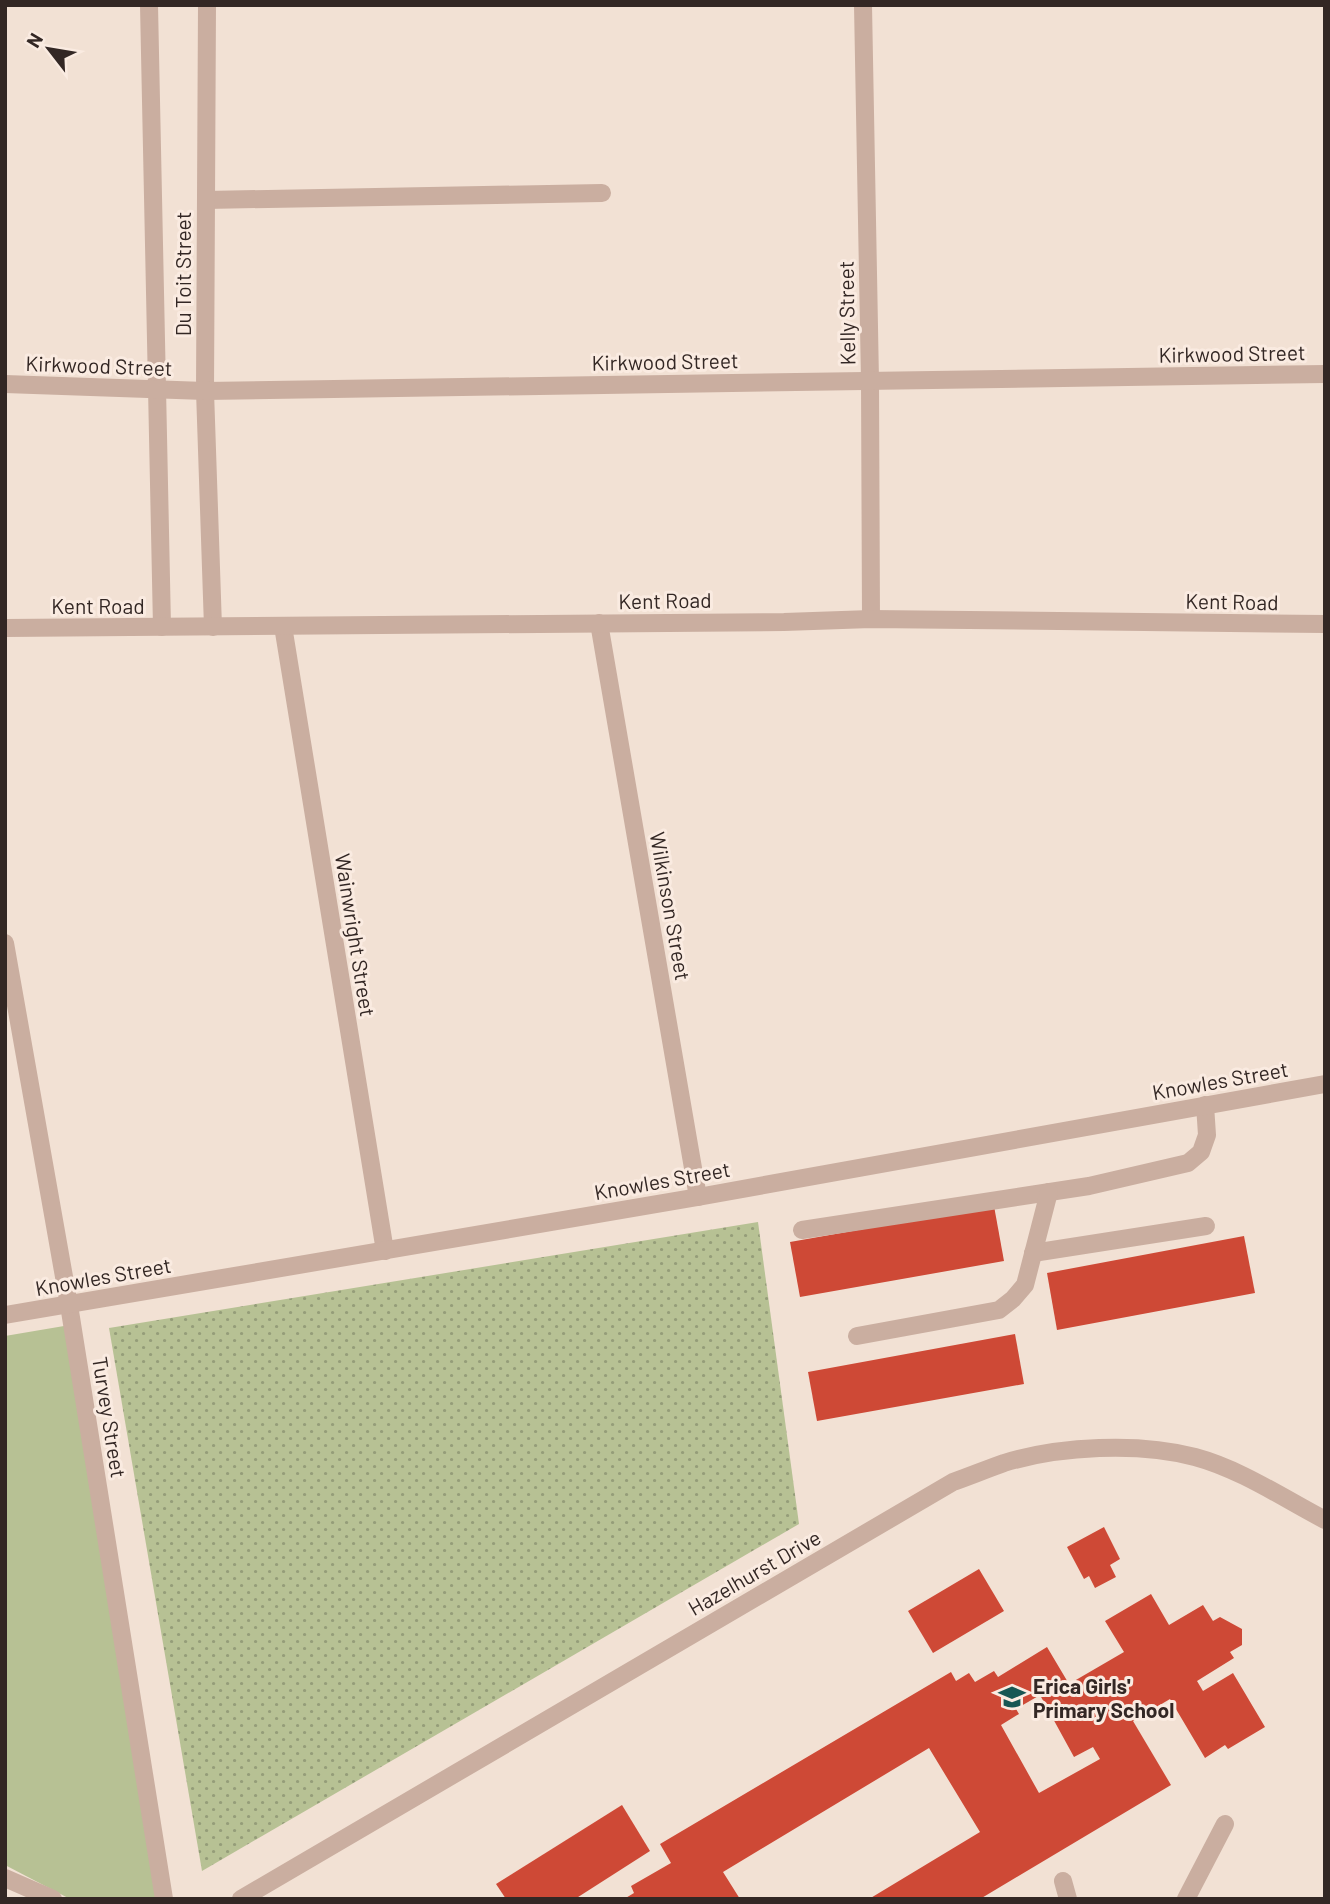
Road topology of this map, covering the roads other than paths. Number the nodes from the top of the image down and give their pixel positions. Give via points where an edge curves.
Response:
1 (149, 5) edge
2 (207, 5) edge
3 (863, 5) edge
4 (602, 193) dead end
5 (206, 200) junction
6 (1325, 374) edge
7 (870, 382) junction
8 (5, 384) edge
9 (157, 390) junction
10 (205, 390) junction
11 (871, 620) junction
12 (599, 623) junction
13 (1325, 624) edge
14 (283, 626) junction
15 (162, 627) junction
16 (213, 627) junction
17 (5, 628) edge
18 (5, 943) edge
19 (1325, 1084) edge
20 (1205, 1105) junction
21 (1049, 1192) junction
22 (698, 1197) junction
23 (1206, 1226) dead end
24 (802, 1230) dead end
25 (385, 1251) junction
26 (1033, 1253) junction
27 (69, 1305) junction
28 (5, 1315) edge
29 (857, 1336) dead end
30 (1325, 1520) edge
31 (1225, 1824) dead end
32 (5, 1878) edge
33 (1063, 1881) dead end
34 (53, 1899) edge
35 (164, 1899) edge
36 (240, 1899) edge
37 (1068, 1899) edge
38 (1186, 1899) edge

1 - 9 street
2 - 5 street, Du Toit Street
3 - 7 street, Kelly Street
4 - 5 street
5 - 10 street, Du Toit Street
6 - 7 street, Kirkwood Street
7 - 10 street, Kirkwood Street
7 - 11 street, Kelly Street
8 - 9 street, Kirkwood Street
9 - 10 street, Kirkwood Street
9 - 15 street
10 - 16 street, Du Toit Street
11 - 12 street, Kent Road
11 - 13 street, Kent Road
12 - 14 street, Kent Road
12 - 22 street, Wilkinson Street
14 - 16 street, Kent Road
14 - 25 street, Wainwright Street
15 - 16 street, Kent Road
15 - 17 street, Kent Road
18 - 27 street, Turvey Street
19 - 20 street, Knowles Street
20 - 21 street via 1207,1135 1201,1152 1188,1163
20 - 22 street, Knowles Street
21 - 24 street
21 - 26 street
22 - 25 street, Knowles Street
23 - 26 street
25 - 27 street, Knowles Street
26 - 29 street via 1025,1285 999,1310
27 - 28 street, Knowles Street
27 - 35 street, Turvey Street
30 - 36 street, Hazelhurst Drive via 1230,1470 1154,1449 1092,1449 1006,1463 953,1482
31 - 38 street
32 - 34 street
33 - 37 street

